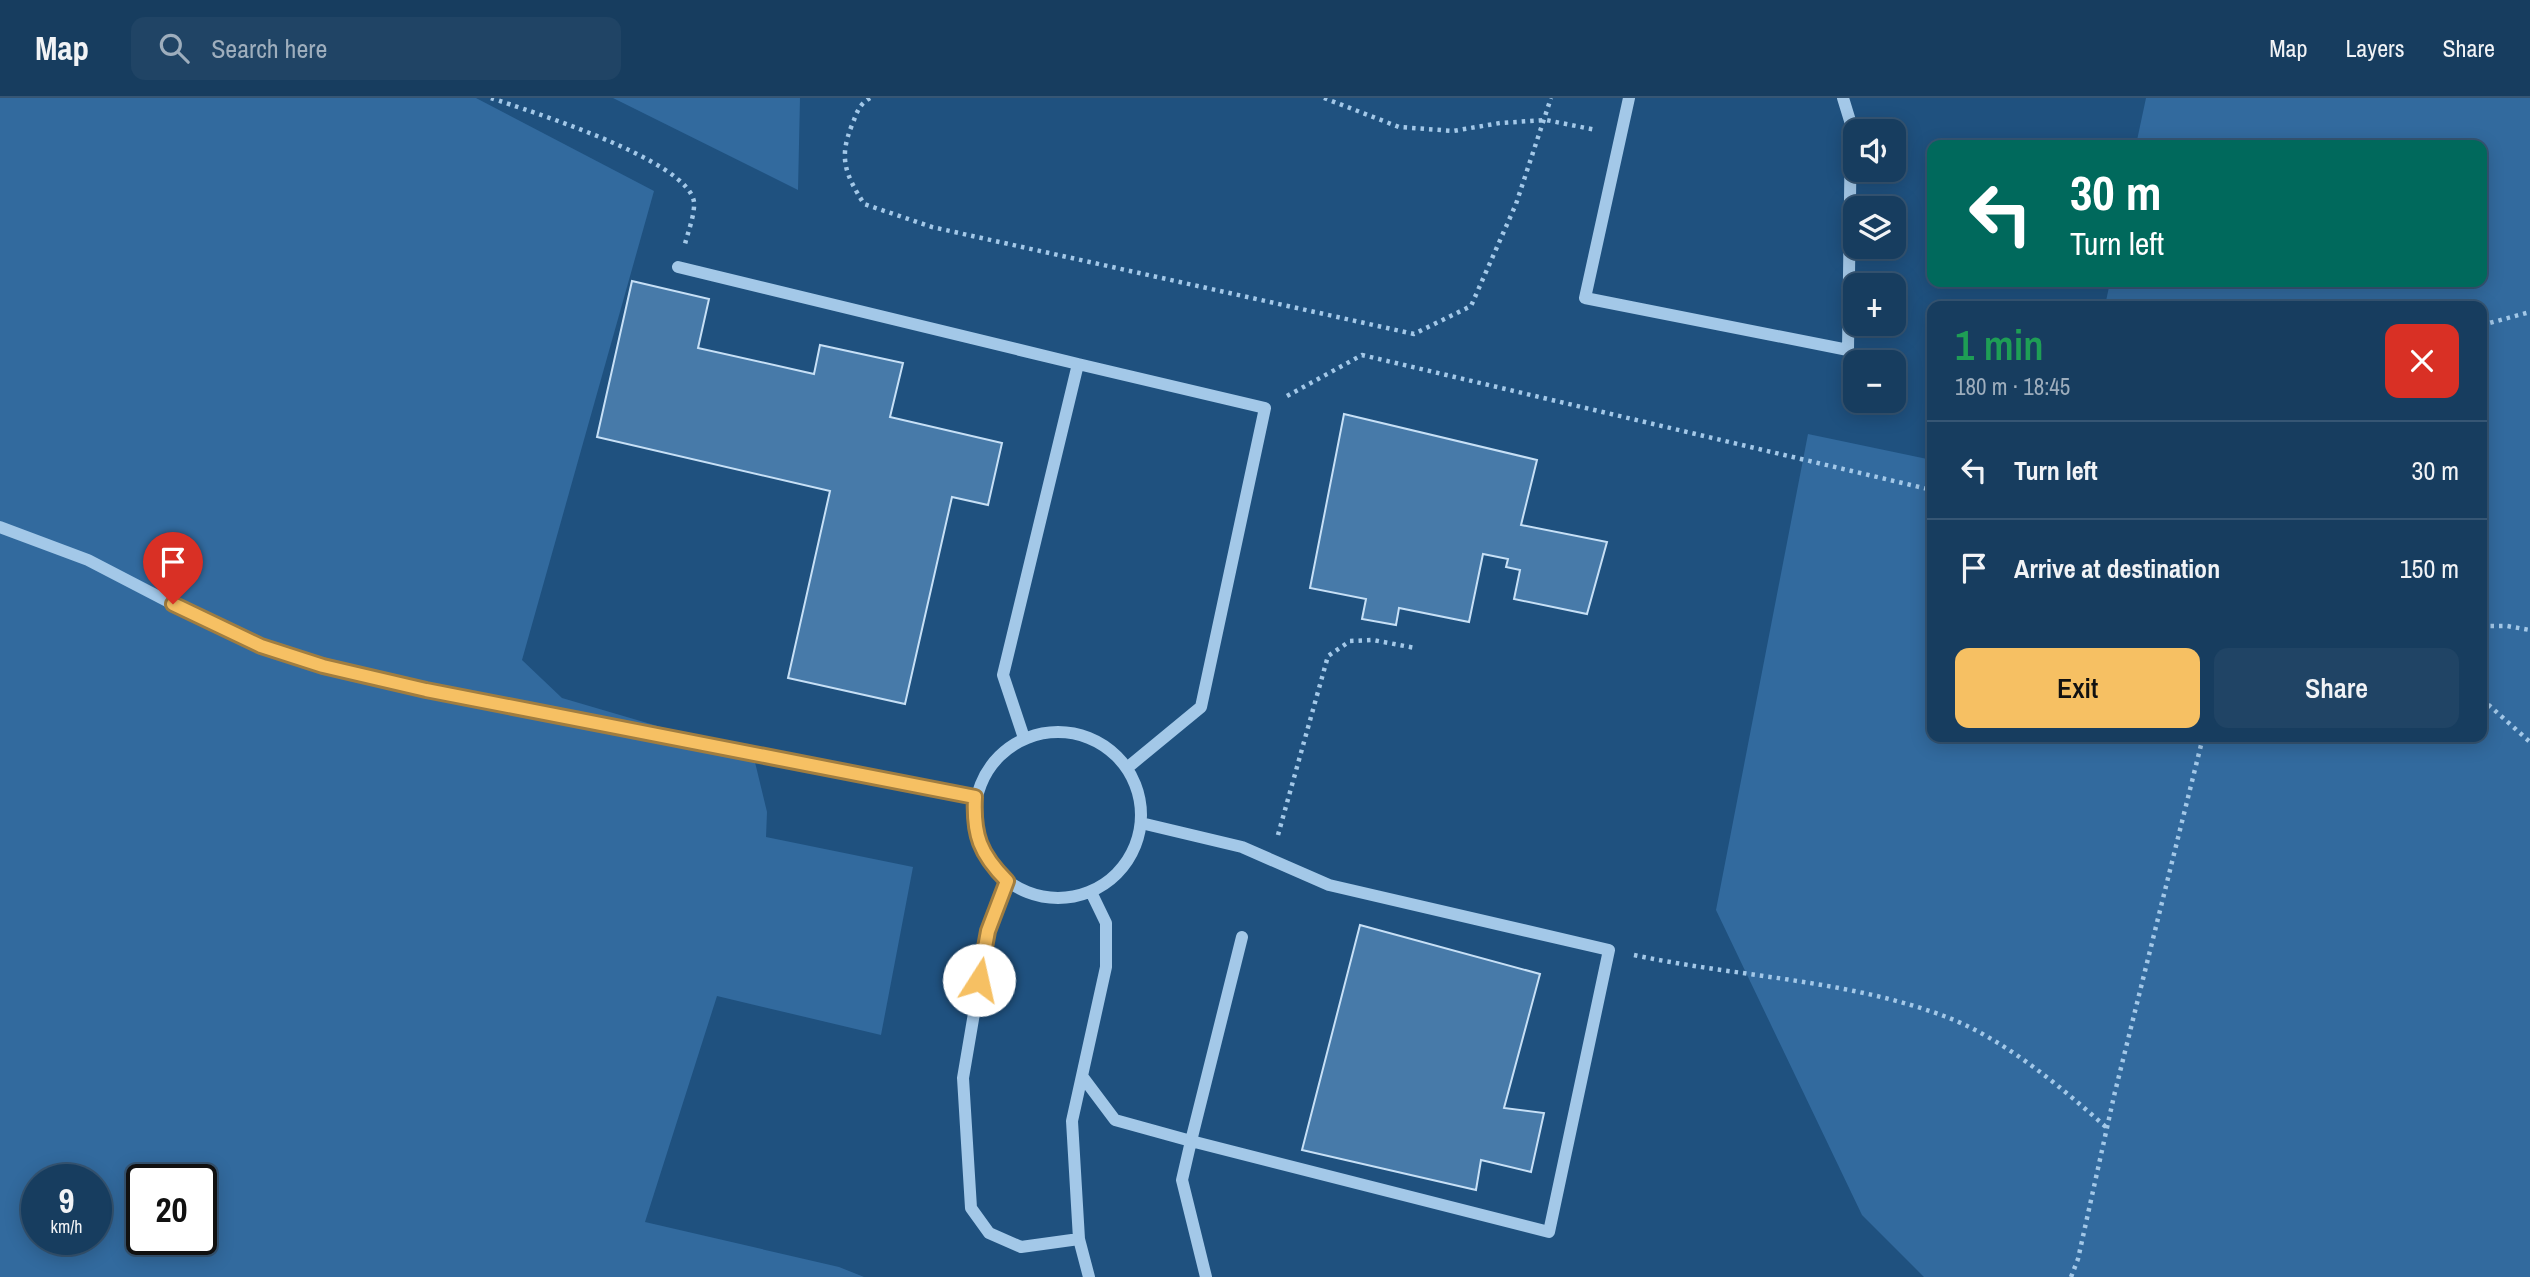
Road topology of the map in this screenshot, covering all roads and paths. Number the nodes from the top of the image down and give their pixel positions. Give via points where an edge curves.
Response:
1 (491, 98) edge
2 (870, 98) edge
3 (1324, 98) edge
4 (1551, 98) edge
5 (1629, 98) edge
6 (1843, 98) edge
7 (1546, 120) junction
8 (1620, 135) junction
9 (678, 267) joint
10 (2530, 312) edge
11 (2487, 324) edge
12 (1078, 363) junction
13 (1265, 408) junction
14 (1927, 489) edge
15 (0, 527) edge
16 (2487, 626) edge
17 (2530, 630) edge
18 (1415, 648) dead end
19 (2487, 703) edge
20 (1024, 737) junction
21 (2202, 742) edge
22 (2530, 742) edge
23 (1127, 768) junction
24 (975, 797) junction
25 (1141, 823) junction
26 (1270, 861) junction
27 (1007, 881) junction
28 (1091, 892) junction
29 (1242, 937) dead end
30 (1609, 950) junction
31 (1082, 1076) junction
32 (2106, 1128) junction
33 (1191, 1141) junction
34 (1079, 1239) junction
35 (1089, 1277) edge
36 (1206, 1277) edge
37 (2071, 1277) edge

1 - 9 path via 602,138 659,165 686,185 694,201
2 - 7 path via 860,103 844,145 848,178 864,204 932,227 1414,334 1471,306 1516,204
3 - 7 path via 1399,127 1453,131
4 - 7 path
5 - 8 lane
6 - 8 lane via 1852,124 1848,350 1585,298
7 - 8 path
9 - 12 lane
10 - 11 path
12 - 13 lane
12 - 20 lane via 1003,675
13 - 14 path via 1362,355
13 - 23 lane via 1201,707
15 - 24 lane via 88,560 261,646 323,666
16 - 17 path
18 - 26 path via 1350,641 1328,656
19 - 22 path
20 - 23 lane via 1052,731 1081,734 1107,747
20 - 24 lane via 1002,752 985,772
21 - 32 path
23 - 25 lane via 1139,794
24 - 27 lane via 979,844
25 - 26 lane via 1242,847
25 - 28 lane via 1125,864 1110,881
26 - 30 lane via 1329,885
27 - 28 lane via 1047,898
27 - 34 lane via 988,931 963,1078 971,1208 989,1233 1021,1247
28 - 31 lane via 1106,923 1106,967
29 - 33 lane
30 - 32 path via 1793,979 1946,1017 2022,1061
30 - 33 lane via 1549,1232
31 - 33 lane via 1115,1120
31 - 34 lane via 1072,1122
32 - 37 path
33 - 36 lane via 1182,1180
34 - 35 lane

